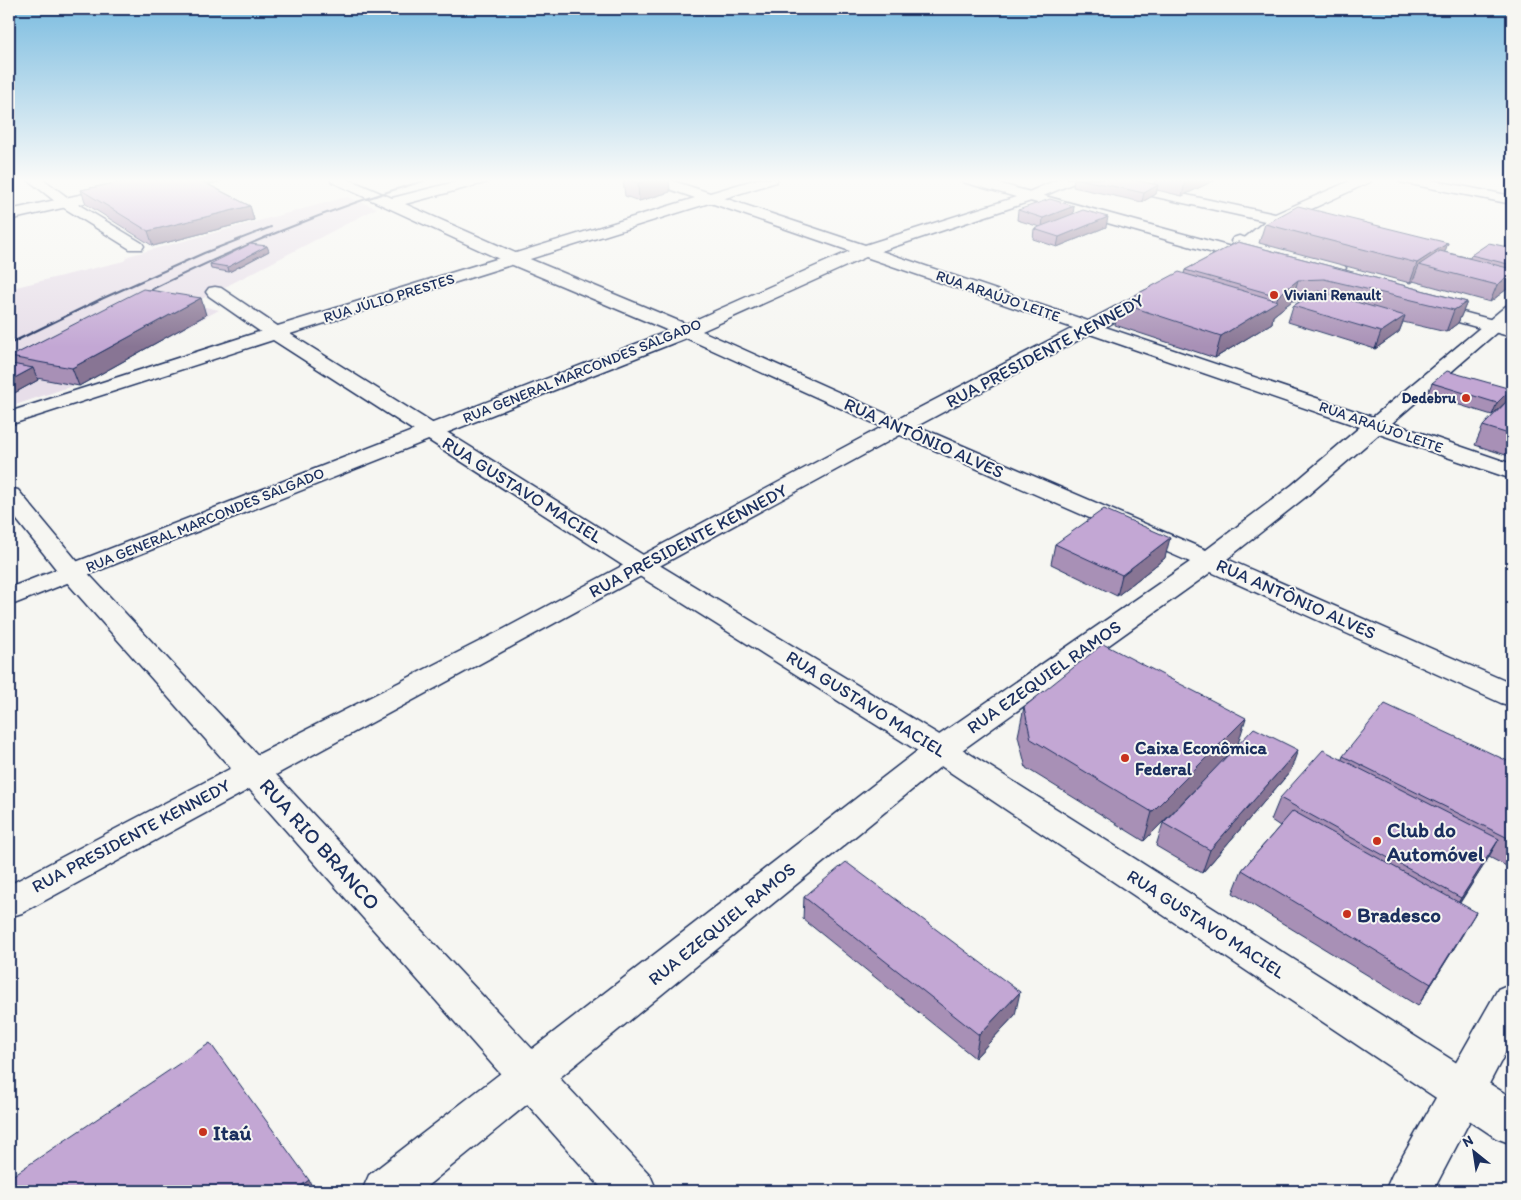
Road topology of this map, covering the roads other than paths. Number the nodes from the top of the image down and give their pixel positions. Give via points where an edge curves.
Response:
1 (118, 235) edge
2 (463, 235) edge
3 (589, 235) edge
4 (822, 235) edge
5 (913, 235) edge
6 (1184, 235) edge
7 (1200, 235) edge
8 (1256, 235) edge
9 (136, 246) dead end
10 (1239, 248) junction
11 (867, 250) junction
12 (514, 258) junction
13 (1204, 266) edge
14 (1347, 278) edge
15 (1169, 285) edge
16 (215, 292) dead end
17 (1413, 296) edge
18 (1507, 320) edge
19 (1090, 328) junction
20 (686, 331) junction
21 (275, 333) junction
22 (9, 419) edge
23 (1376, 425) junction
24 (899, 428) junction
25 (429, 431) junction
26 (1512, 472) edge
27 (9, 494) edge
28 (1209, 561) junction
29 (642, 566) junction
30 (73, 573) junction
31 (9, 598) edge
32 (1512, 696) edge
33 (940, 750) junction
34 (253, 771) junction
35 (9, 902) edge
36 (1512, 1001) edge
37 (531, 1076) junction
38 (1463, 1092) junction
39 (1512, 1123) edge
40 (384, 1191) edge
41 (634, 1191) edge
42 (1408, 1191) edge

1 - 9 street
2 - 12 street, RUA ANTÔNIO ALVES
3 - 12 street, RUA JÚLIO PRESTES
4 - 11 street, RUA ARAÚJO LEITE
5 - 11 street, RUA GENERAL MARCONDES SALGADO
6 - 10 street
7 - 10 street
8 - 10 street
10 - 13 street
10 - 14 street
11 - 19 street, RUA ARAÚJO LEITE
11 - 20 street, RUA GENERAL MARCONDES SALGADO
12 - 20 street, RUA ANTÔNIO ALVES
12 - 21 street, RUA JÚLIO PRESTES
15 - 19 street, RUA PRESIDENTE KENNEDY
16 - 21 street, RUA GUSTAVO MACIEL
17 - 18 street
18 - 23 street, RUA EZEQUIEL RAMOS
19 - 23 street, RUA ARAÚJO LEITE
19 - 24 street, RUA PRESIDENTE KENNEDY
20 - 24 street, RUA ANTÔNIO ALVES
20 - 25 street, RUA GENERAL MARCONDES SALGADO
21 - 22 street, RUA JÚLIO PRESTES
21 - 25 street, RUA GUSTAVO MACIEL
23 - 26 street, RUA ARAÚJO LEITE
23 - 28 street, RUA EZEQUIEL RAMOS
24 - 28 street, RUA ANTÔNIO ALVES
24 - 29 street, RUA PRESIDENTE KENNEDY
25 - 29 street, RUA GUSTAVO MACIEL
25 - 30 street, RUA GENERAL MARCONDES SALGADO
27 - 30 street, RUA RIO BRANCO
28 - 32 street, RUA ANTÔNIO ALVES
28 - 33 street, RUA EZEQUIEL RAMOS
29 - 33 street, RUA GUSTAVO MACIEL
29 - 34 street, RUA PRESIDENTE KENNEDY
30 - 31 street, RUA GENERAL MARCONDES SALGADO
30 - 34 street, RUA RIO BRANCO
33 - 37 street, RUA EZEQUIEL RAMOS
33 - 38 street, RUA GUSTAVO MACIEL
34 - 35 street, RUA PRESIDENTE KENNEDY
34 - 37 street, RUA RIO BRANCO
36 - 38 street
37 - 40 street, RUA EZEQUIEL RAMOS
37 - 41 street, RUA RIO BRANCO
38 - 39 street, RUA GUSTAVO MACIEL
38 - 42 street

